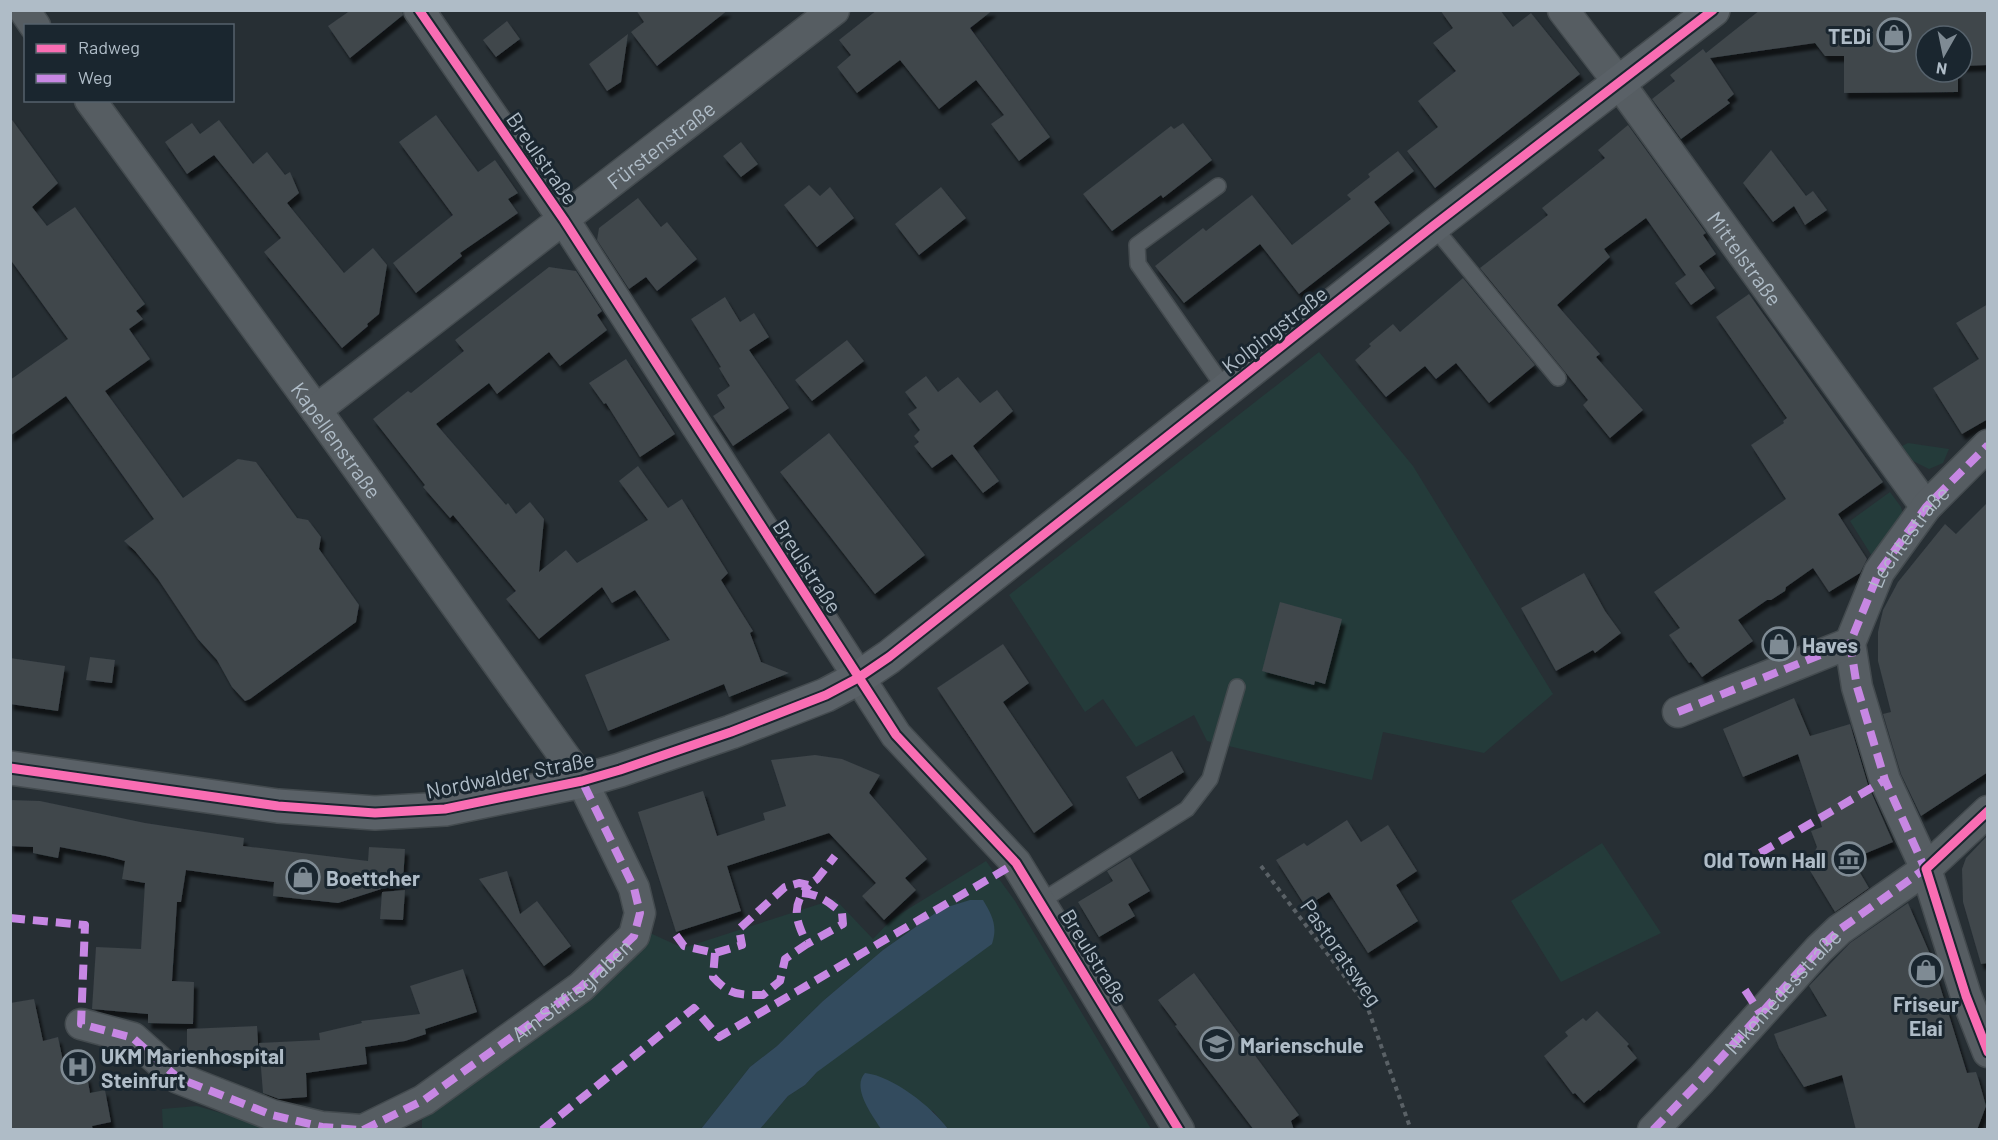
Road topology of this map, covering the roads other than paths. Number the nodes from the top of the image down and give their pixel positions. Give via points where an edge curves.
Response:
1 (24, 10) edge
2 (419, 10) edge
3 (834, 10) edge
4 (1563, 10) edge
5 (1713, 10) edge
6 (34, 24) edge
7 (1619, 83) junction
8 (91, 102) edge
9 (1218, 186) dead end
10 (564, 220) junction
11 (1433, 226) junction
12 (1558, 378) dead end
13 (1226, 390) junction
14 (316, 410) junction
15 (1988, 446) edge
16 (1926, 507) junction
17 (1850, 643) junction
18 (858, 678) junction
19 (1237, 687) dead end
20 (1678, 712) dead end
21 (10, 768) edge
22 (582, 781) junction
23 (1988, 811) edge
24 (1926, 869) junction
25 (1040, 902) junction
26 (81, 1024) dead end
27 (1988, 1052) edge
28 (362, 1130) edge
29 (1179, 1130) edge
30 (1653, 1130) edge

1 - 6 street
2 - 10 street, Breulstraße
3 - 10 street, Fürstenstraße
4 - 7 street, Mittelstraße
5 - 7 street, Kolpingstraße
7 - 11 street, Kolpingstraße
7 - 16 street, Mittelstraße
8 - 14 street, Kapellenstraße
9 - 13 lane via 1137,245 1138,264
10 - 14 street, Fürstenstraße
10 - 18 street, Breulstraße
11 - 12 lane
11 - 13 street, Kolpingstraße
13 - 18 street, Kolpingstraße
14 - 22 street, Kapellenstraße
15 - 16 street, Lechtestraße
16 - 17 street, Lechtestraße via 1879,572
17 - 20 street
17 - 24 street via 1857,687 1885,780
18 - 22 street, Nordwalder Straße via 826,695 731,732
18 - 25 street, Breulstraße via 896,735 1016,863
19 - 25 lane via 1210,779 1187,809
21 - 22 street, Nordwalder Straße via 279,806 375,813 446,809
22 - 28 street, Am Stiftsgraben via 634,888 640,913 634,936 581,987 424,1100
23 - 24 street, Nikomedesstraße
24 - 27 street
24 - 30 street, Nikomedesstraße via 1839,930 1819,949
25 - 29 street, Breulstraße
26 - 28 street, Am Stiftsgraben via 134,1038 167,1079 272,1115

